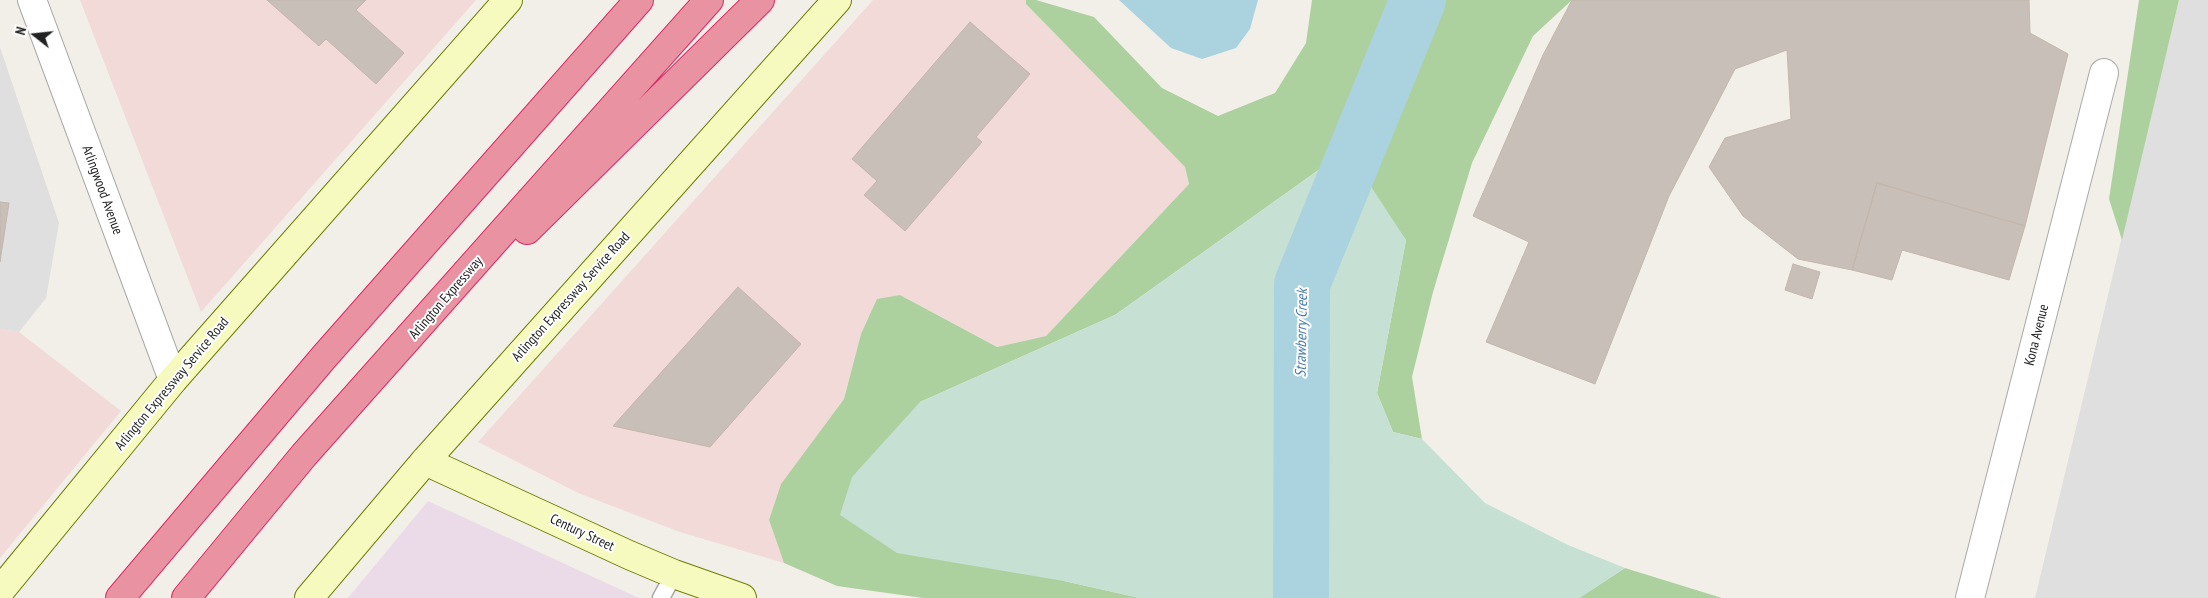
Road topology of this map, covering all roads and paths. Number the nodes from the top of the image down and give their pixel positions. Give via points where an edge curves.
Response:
1 (32, 0) edge
2 (508, 0) edge
3 (614, 0) edge
4 (639, 0) edge
5 (709, 0) edge
6 (760, 0) edge
7 (837, 0) edge
8 (2104, 73) dead end
9 (324, 357) junction
10 (173, 380) junction
11 (362, 393) junction
12 (425, 461) junction
13 (674, 574) junction
14 (0, 591) edge
15 (120, 598) edge
16 (186, 598) edge
17 (309, 598) edge
18 (660, 598) edge
19 (742, 598) edge
20 (1970, 598) edge

1 - 10 street, Arlingwood Avenue
2 - 10 street, Arlington Expressway Service Road
3 - 9 highway
4 - 9 highway
5 - 11 highway, Arlington Expressway
6 - 11 highway
7 - 12 street, Arlington Expressway Service Road
8 - 20 street, Kona Avenue
9 - 15 highway
10 - 14 street, Arlington Expressway Service Road
11 - 16 highway, Arlington Expressway via 304,456
12 - 13 street, Century Street
12 - 17 street, Arlington Expressway Service Road
13 - 18 lane
13 - 19 street, Century Street

